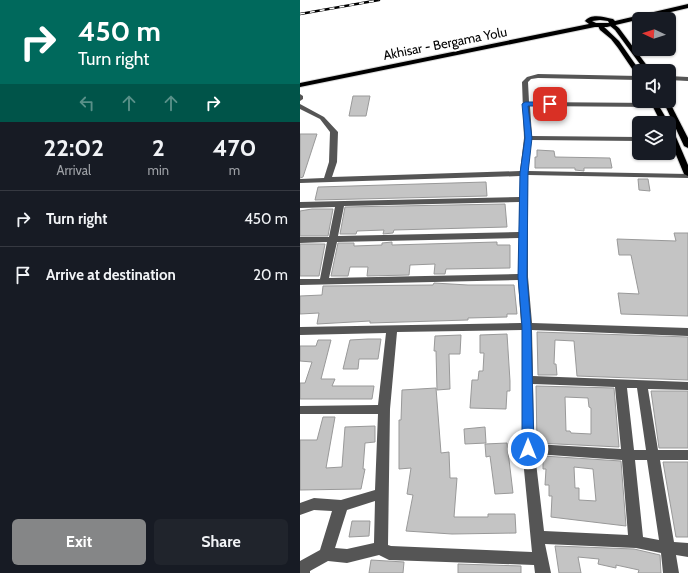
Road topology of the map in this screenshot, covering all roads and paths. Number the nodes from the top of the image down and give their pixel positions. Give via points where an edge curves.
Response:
1 (688, 2) edge
2 (688, 6) edge
3 (626, 13) dead end
4 (618, 14) dead end
5 (595, 22) junction
6 (611, 24) junction
7 (632, 64) edge
8 (643, 64) edge
9 (632, 76) edge
10 (676, 78) edge
11 (688, 79) edge
12 (300, 80) edge
13 (300, 85) edge
14 (632, 103) edge
15 (525, 104) junction
16 (300, 106) edge
17 (670, 108) edge
18 (528, 138) junction
19 (632, 139) edge
20 (688, 144) edge
21 (676, 149) edge
22 (524, 173) junction
23 (688, 175) edge
24 (327, 180) junction
25 (300, 181) edge
26 (524, 199) junction
27 (340, 204) junction
28 (300, 205) edge
29 (523, 235) junction
30 (300, 240) edge
31 (333, 240) junction
32 (523, 277) junction
33 (324, 281) junction
34 (300, 282) edge
35 (526, 326) junction
36 (392, 328) junction
37 (300, 331) edge
38 (688, 332) edge
39 (527, 380) junction
40 (621, 385) junction
41 (642, 385) junction
42 (688, 386) edge
43 (300, 410) edge
44 (384, 410) junction
45 (528, 449) junction
46 (653, 454) junction
47 (628, 455) junction
48 (688, 455) edge
49 (383, 494) junction
50 (341, 506) junction
51 (300, 509) edge
52 (537, 537) junction
53 (636, 542) junction
54 (381, 548) junction
55 (668, 548) junction
56 (688, 550) edge
57 (326, 554) junction
58 (542, 566) edge
59 (302, 567) edge
60 (671, 573) edge

1 - 3 highway
2 - 6 highway, Akhisar - Bergama Yolu
4 - 5 highway, Akhisar - Bergama Yolu
5 - 6 highway, Akhisar - Bergama Yolu via 611,20
5 - 7 main road via 602,31 611,36
5 - 12 highway, Akhisar - Bergama Yolu
5 - 13 highway, Akhisar - Bergama Yolu
6 - 8 main road
9 - 15 street via 529,78 525,82
10 - 11 street
14 - 15 street
15 - 18 street
16 - 24 street via 322,118 334,132 333,162
17 - 20 main road
18 - 19 street
18 - 22 street
21 - 23 main road
22 - 23 street
22 - 24 street
22 - 26 street
24 - 25 street
26 - 27 street
26 - 29 street
27 - 28 street
27 - 31 street
29 - 31 street
29 - 32 street
30 - 31 street
31 - 33 street
32 - 33 street
32 - 35 street
33 - 34 street
35 - 36 street
35 - 38 street
35 - 39 street
36 - 37 street
36 - 44 street
39 - 40 street
39 - 45 street
40 - 41 street
40 - 47 street
41 - 42 street
41 - 46 street
43 - 44 street
44 - 49 street
45 - 47 street
45 - 52 street
46 - 47 street
46 - 48 street
46 - 55 street
47 - 53 street
49 - 50 street
49 - 54 street
50 - 51 street via 314,504
50 - 57 street
52 - 53 street
52 - 58 street
53 - 55 street
54 - 57 street via 347,556
54 - 58 street via 389,552
55 - 56 street
55 - 60 street
57 - 59 street

